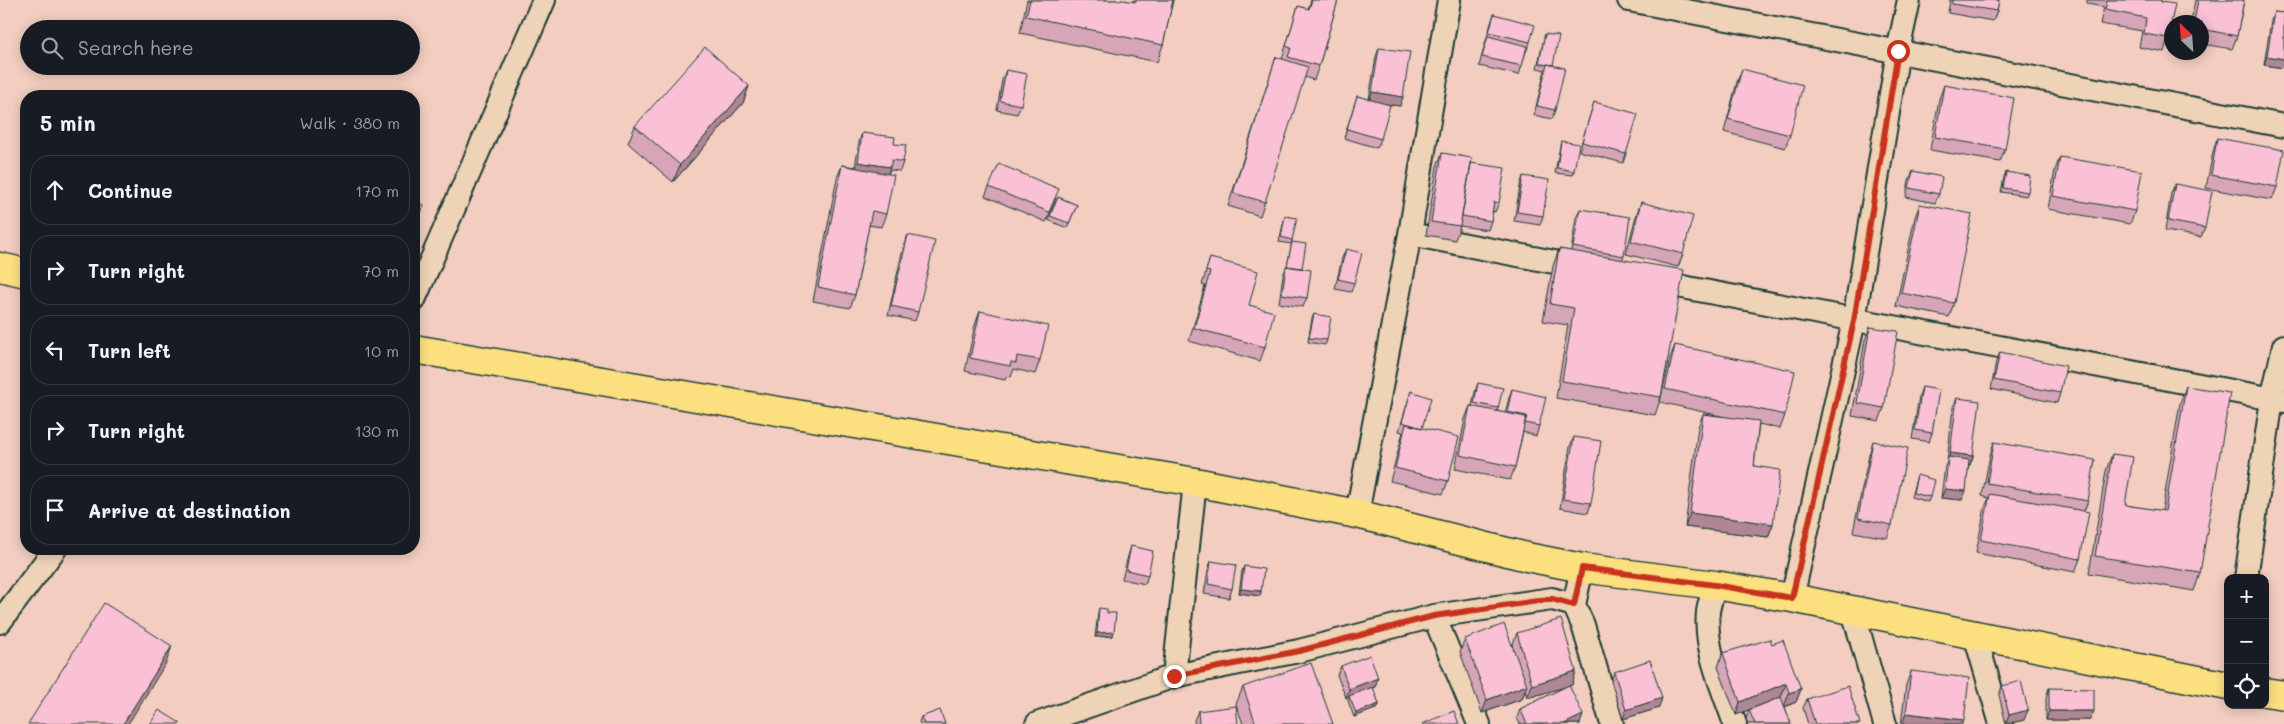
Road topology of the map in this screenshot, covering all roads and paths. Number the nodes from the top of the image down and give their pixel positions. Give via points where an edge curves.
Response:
1 (544, 0) edge
2 (1449, 0) edge
3 (1629, 0) edge
4 (1909, 0) edge
5 (1898, 51) junction
6 (2284, 126) edge
7 (1410, 234) junction
8 (0, 267) edge
9 (20, 272) edge
10 (1603, 272) edge
11 (1632, 277) edge
12 (420, 286) edge
13 (1854, 321) junction
14 (2284, 346) edge
15 (420, 349) edge
16 (2278, 400) edge
17 (1196, 482) junction
18 (1357, 514) junction
19 (50, 555) edge
20 (1582, 568) junction
21 (2247, 574) edge
22 (1715, 585) junction
23 (1792, 598) junction
24 (1574, 605) junction
25 (1853, 611) junction
26 (1434, 616) junction
27 (0, 622) edge
28 (1975, 635) junction
29 (1174, 676) junction
30 (2224, 685) edge
31 (2269, 693) edge
32 (2284, 695) edge
33 (1037, 724) edge
34 (1479, 724) edge
35 (1612, 724) edge
36 (1735, 724) edge
37 (1885, 724) edge
38 (2000, 724) edge

1 - 12 street
2 - 7 street
3 - 5 street
4 - 5 street
5 - 6 street
5 - 13 street
7 - 10 street
7 - 18 street
8 - 9 main road
11 - 13 street
13 - 16 street
13 - 23 street
14 - 16 street
15 - 17 main road
16 - 21 street
17 - 18 main road
17 - 29 street
18 - 20 main road
19 - 27 street
20 - 22 main road
20 - 24 street
22 - 23 main road
22 - 36 street via 1708,611 1708,634
23 - 25 main road
24 - 26 street via 1552,599
24 - 35 street
25 - 28 main road
25 - 37 street
26 - 29 street via 1302,659
26 - 34 street
28 - 30 main road
28 - 38 street
29 - 33 street
31 - 32 main road

